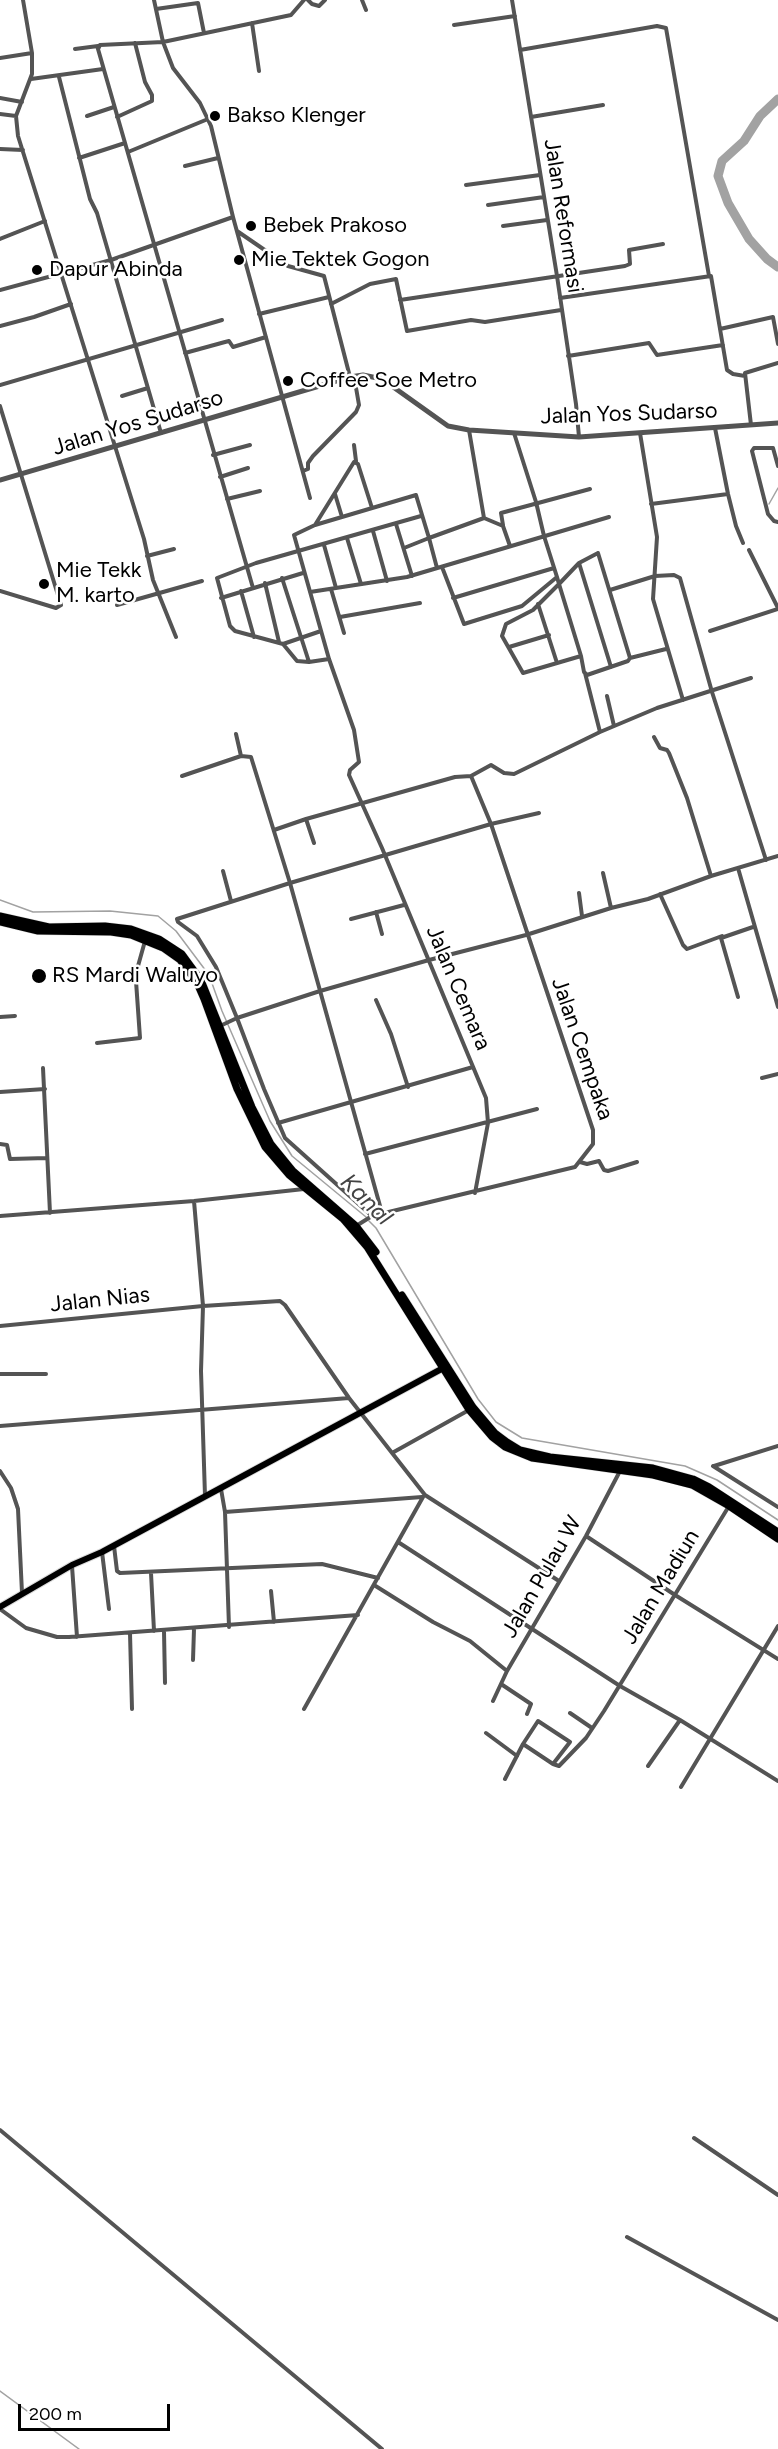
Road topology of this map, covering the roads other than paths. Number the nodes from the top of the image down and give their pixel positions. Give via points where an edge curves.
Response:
1 (23, 0) edge
2 (154, 0) edge
3 (306, 0) edge
4 (325, 0) edge
5 (362, 0) edge
6 (512, 0) edge
7 (156, 9) junction
8 (366, 10) dead end
9 (515, 16) junction
10 (252, 23) junction
11 (454, 25) dead end
12 (204, 33) junction
13 (163, 42) junction
14 (135, 43) junction
15 (98, 46) junction
16 (75, 49) dead end
17 (520, 50) junction
18 (32, 53) junction
19 (0, 58) edge
20 (104, 69) junction
21 (260, 71) dead end
22 (59, 77) junction
23 (31, 79) junction
24 (0, 98) edge
25 (22, 102) junction
26 (603, 105) dead end
27 (114, 107) junction
28 (0, 114) edge
29 (16, 116) junction
30 (87, 116) dead end
31 (117, 117) junction
32 (531, 117) junction
33 (208, 119) junction
34 (125, 143) junction
35 (0, 149) edge
36 (23, 150) junction
37 (128, 152) junction
38 (79, 158) junction
39 (218, 158) junction
40 (185, 166) dead end
41 (540, 175) junction
42 (466, 186) dead end
43 (544, 197) junction
44 (488, 205) dead end
45 (233, 217) junction
46 (547, 220) junction
47 (45, 221) junction
48 (502, 226) dead end
49 (237, 231) junction
50 (0, 239) edge
51 (663, 244) dead end
52 (156, 245) junction
53 (111, 260) junction
54 (62, 273) junction
55 (557, 276) junction
56 (709, 276) junction
57 (0, 291) edge
58 (329, 297) junction
59 (560, 298) junction
60 (400, 300) junction
61 (71, 304) junction
62 (331, 304) junction
63 (561, 310) junction
64 (259, 314) junction
65 (222, 320) dead end
66 (0, 326) edge
67 (720, 329) junction
68 (179, 332) junction
69 (266, 337) junction
70 (135, 344) junction
71 (778, 344) edge
72 (723, 345) junction
73 (185, 353) junction
74 (568, 356) junction
75 (87, 358) junction
76 (778, 363) edge
77 (745, 376) junction
78 (352, 377) junction
79 (0, 385) edge
80 (148, 388) junction
81 (122, 396) dead end
82 (282, 397) junction
83 (0, 405) edge
84 (204, 421) junction
85 (778, 423) edge
86 (751, 425) junction
87 (715, 428) junction
88 (469, 430) junction
89 (514, 433) junction
90 (640, 433) junction
91 (161, 434) junction
92 (579, 437) junction
93 (250, 445) dead end
94 (354, 445) dead end
95 (114, 448) junction
96 (213, 455) junction
97 (356, 461) junction
98 (778, 466) edge
99 (248, 468) dead end
100 (305, 470) junction
101 (21, 474) junction
102 (220, 477) junction
103 (0, 480) edge
104 (590, 489) dead end
105 (260, 491) dead end
106 (334, 493) junction
107 (728, 494) junction
108 (310, 498) dead end
109 (227, 499) junction
110 (536, 502) junction
111 (651, 504) junction
112 (372, 508) junction
113 (421, 516) junction
114 (342, 517) junction
115 (609, 517) dead end
116 (484, 518) junction
117 (778, 522) edge
118 (396, 524) junction
119 (315, 525) junction
120 (503, 526) junction
121 (373, 531) junction
122 (544, 536) junction
123 (346, 538) junction
124 (429, 538) junction
125 (743, 543) dead end
126 (324, 545) junction
127 (510, 546) junction
128 (404, 548) junction
129 (174, 549) dead end
130 (749, 550) dead end
131 (298, 552) junction
132 (147, 556) junction
133 (579, 563) junction
134 (246, 567) junction
135 (439, 568) junction
136 (554, 568) junction
137 (303, 573) junction
138 (412, 576) junction
139 (655, 576) junction
140 (557, 577) junction
141 (282, 578) junction
142 (202, 581) dead end
143 (387, 581) junction
144 (265, 583) junction
145 (361, 584) junction
146 (559, 584) junction
147 (253, 588) junction
148 (333, 588) junction
149 (610, 590) junction
150 (0, 591) edge
151 (241, 591) junction
152 (158, 592) junction
153 (310, 592) junction
154 (221, 598) junction
155 (453, 598) junction
156 (420, 603) dead end
157 (538, 603) junction
158 (117, 605) dead end
159 (778, 609) edge
160 (340, 617) junction
161 (321, 631) junction
162 (710, 631) dead end
163 (344, 633) dead end
164 (549, 635) junction
165 (176, 637) dead end
166 (254, 637) junction
167 (301, 637) junction
168 (281, 643) junction
169 (509, 647) junction
170 (666, 649) junction
171 (581, 656) junction
172 (630, 657) junction
173 (329, 659) junction
174 (309, 662) junction
175 (557, 663) junction
176 (610, 667) junction
177 (584, 672) junction
178 (751, 678) dead end
179 (712, 692) junction
180 (607, 696) dead end
181 (683, 700) junction
182 (614, 726) junction
183 (600, 732) junction
184 (236, 734) dead end
185 (654, 737) dead end
186 (241, 756) junction
187 (470, 775) junction
188 (182, 776) dead end
189 (362, 803) junction
190 (539, 813) dead end
191 (306, 819) junction
192 (491, 824) junction
193 (274, 830) junction
194 (314, 843) dead end
195 (386, 855) junction
196 (778, 856) edge
197 (766, 860) junction
198 (738, 868) junction
199 (223, 872) dead end
200 (603, 873) dead end
201 (711, 876) junction
202 (290, 883) junction
203 (579, 892) dead end
204 (660, 894) junction
205 (231, 901) junction
206 (404, 904) junction
207 (611, 908) junction
208 (376, 912) junction
209 (0, 916) edge
210 (582, 916) junction
211 (351, 919) dead end
212 (0, 922) edge
213 (753, 927) junction
214 (382, 934) dead end
215 (526, 935) junction
216 (722, 936) junction
217 (146, 940) junction
218 (429, 960) junction
219 (320, 991) junction
220 (738, 997) dead end
221 (376, 1000) dead end
222 (778, 1007) edge
223 (15, 1016) dead end
224 (0, 1017) edge
225 (235, 1019) junction
226 (222, 1025) junction
227 (97, 1043) dead end
228 (226, 1049) junction
229 (473, 1067) junction
230 (43, 1068) dead end
231 (778, 1074) edge
232 (762, 1078) dead end
233 (408, 1087) junction
234 (45, 1089) junction
235 (0, 1092) edge
236 (350, 1101) junction
237 (537, 1109) dead end
238 (278, 1123) junction
239 (488, 1123) junction
240 (0, 1144) edge
241 (365, 1154) junction
242 (47, 1158) junction
243 (580, 1162) junction
244 (637, 1162) dead end
245 (304, 1189) junction
246 (474, 1193) junction
247 (194, 1201) junction
248 (50, 1213) junction
249 (382, 1213) junction
250 (0, 1216) edge
251 (370, 1217) junction
252 (357, 1225) junction
253 (202, 1306) junction
254 (0, 1326) edge
255 (445, 1367) junction
256 (0, 1374) edge
257 (46, 1374) dead end
258 (350, 1398) junction
259 (203, 1410) junction
260 (469, 1410) junction
261 (361, 1413) junction
262 (0, 1426) edge
263 (778, 1446) edge
264 (392, 1453) junction
265 (589, 1464) junction
266 (620, 1467) junction
267 (0, 1471) edge
268 (221, 1489) junction
269 (424, 1496) junction
270 (205, 1497) junction
271 (729, 1506) junction
272 (778, 1507) edge
273 (225, 1512) junction
274 (778, 1532) edge
275 (586, 1536) junction
276 (778, 1539) edge
277 (398, 1542) junction
278 (114, 1546) junction
279 (102, 1552) junction
280 (72, 1565) junction
281 (227, 1567) junction
282 (151, 1573) junction
283 (378, 1578) junction
284 (559, 1581) junction
285 (374, 1585) junction
286 (271, 1592) dead end
287 (22, 1593) junction
288 (675, 1595) junction
289 (0, 1608) edge
290 (109, 1609) dead end
291 (358, 1615) junction
292 (273, 1622) junction
293 (778, 1626) edge
294 (229, 1627) junction
295 (194, 1629) junction
296 (531, 1629) junction
297 (154, 1631) junction
298 (164, 1631) junction
299 (130, 1633) junction
300 (77, 1637) junction
301 (764, 1649) junction
302 (778, 1659) edge
303 (193, 1660) dead end
304 (507, 1671) junction
305 (165, 1683) dead end
306 (501, 1684) junction
307 (620, 1686) junction
308 (493, 1701) dead end
309 (132, 1709) dead end
310 (304, 1709) dead end
311 (570, 1713) dead end
312 (527, 1714) dead end
313 (680, 1720) junction
314 (592, 1728) junction
315 (486, 1733) dead end
316 (711, 1738) junction
317 (523, 1744) junction
318 (517, 1756) junction
319 (553, 1764) junction
320 (648, 1766) dead end
321 (505, 1779) dead end
322 (778, 1781) edge
323 (681, 1787) dead end
324 (0, 2130) edge
325 (694, 2139) dead end
326 (778, 2195) edge
327 (627, 2237) dead end
328 (778, 2320) edge
329 (382, 2449) edge

1 - 18 street
2 - 7 street
3 - 4 street via 319,6
3 - 10 street via 291,15
5 - 8 street
6 - 9 street, Jalan Reformasi
7 - 12 street via 198,3
7 - 13 street
9 - 11 street
9 - 17 street, Jalan Reformasi
10 - 12 street
10 - 21 street
12 - 13 street
13 - 14 street
13 - 33 street via 173,69
14 - 15 street
14 - 31 street via 152,101
15 - 16 street
15 - 20 street
17 - 32 street, Jalan Reformasi
17 - 56 street via 657,26 666,28
18 - 19 street
18 - 23 street
20 - 22 street
20 - 27 street
22 - 23 street
22 - 38 street
23 - 25 street
24 - 25 street
25 - 29 street
26 - 32 street
27 - 30 street
27 - 31 street
28 - 29 street
29 - 36 street
31 - 34 street
32 - 41 street, Jalan Reformasi
33 - 37 street
33 - 39 street
34 - 37 street
34 - 38 street
35 - 36 street
36 - 47 street
37 - 52 street
38 - 53 street
39 - 40 street
39 - 45 street
41 - 42 street
41 - 43 street, Jalan Reformasi
43 - 44 street
43 - 46 street, Jalan Reformasi
45 - 49 street
45 - 52 street
46 - 48 street
46 - 55 street, Jalan Reformasi
47 - 50 street
47 - 54 street
49 - 58 street via 288,266 324,276
49 - 64 street
51 - 55 street via 629,250 629,266
52 - 53 street
52 - 68 street
53 - 54 street
53 - 70 street
54 - 57 street
54 - 61 street
55 - 59 street, Jalan Reformasi
55 - 60 street
56 - 59 street
56 - 67 street via 713,278
58 - 62 street
58 - 64 street
59 - 63 street, Jalan Reformasi
60 - 62 street via 396,279 370,284
60 - 63 street via 407,331
61 - 66 street
61 - 75 street
62 - 78 street
63 - 74 street, Jalan Reformasi
64 - 69 street
65 - 68 street
67 - 71 street via 773,317
67 - 72 street
68 - 70 street
68 - 73 street
69 - 73 street via 232,347 229,341
69 - 82 street
70 - 75 street
70 - 80 street
72 - 74 street via 657,355 649,343
72 - 77 street via 727,370
73 - 84 street
74 - 92 street, Jalan Reformasi
75 - 79 street
75 - 95 street
76 - 77 street
77 - 86 street
78 - 82 street, Jalan Yos Sudarso
78 - 88 street, Jalan Yos Sudarso via 377,377 448,426
78 - 100 street via 359,405 356,412 313,456
80 - 81 street
80 - 91 street
82 - 84 street, Jalan Yos Sudarso
82 - 100 street
83 - 101 street
84 - 91 street, Jalan Yos Sudarso
84 - 96 street
85 - 86 street, Jalan Yos Sudarso
86 - 87 street, Jalan Yos Sudarso
87 - 90 street, Jalan Yos Sudarso
87 - 107 street
88 - 89 street, Jalan Yos Sudarso
88 - 116 street
89 - 92 street, Jalan Yos Sudarso
89 - 110 street
90 - 92 street, Jalan Yos Sudarso
90 - 111 street
91 - 95 street, Jalan Yos Sudarso
93 - 96 street
94 - 97 street
95 - 101 street, Jalan Yos Sudarso
95 - 132 street
96 - 102 street
97 - 106 street
97 - 112 street
98 - 117 street via 773,448 752,451 768,514
99 - 102 street
100 - 108 street
101 - 103 street, Jalan Yos Sudarso
101 - 150 street via 61,605 56,608
102 - 109 street
104 - 110 street
105 - 109 street
106 - 114 street
106 - 119 street
107 - 111 street
107 - 125 street
109 - 134 street
110 - 120 street via 501,513
110 - 122 street
111 - 139 street via 658,549
112 - 113 street via 416,495
112 - 114 street
113 - 118 street
113 - 124 street
114 - 119 street
115 - 122 street
116 - 120 street
116 - 124 street
118 - 121 street
118 - 128 street
119 - 131 street via 295,533
120 - 127 street
121 - 123 street
121 - 143 street
122 - 127 street
122 - 136 street
123 - 126 street
123 - 145 street
124 - 128 street
124 - 135 street
126 - 131 street
126 - 148 street
127 - 135 street
128 - 138 street
129 - 132 street
130 - 159 street
131 - 134 street
131 - 137 street
132 - 152 street
133 - 146 street
133 - 149 street via 598,553
133 - 176 street
134 - 147 street
134 - 154 street via 217,577
135 - 138 street
135 - 155 street
136 - 140 street
136 - 155 street
137 - 141 street
137 - 153 street
138 - 143 street
139 - 149 street
139 - 170 street via 653,599
139 - 179 street via 680,578
140 - 146 street
140 - 155 street via 522,606 464,624
141 - 144 street
141 - 167 street
142 - 152 street
143 - 145 street
144 - 147 street
144 - 168 street
145 - 148 street
146 - 157 street
146 - 171 street
147 - 151 street
148 - 153 street
148 - 160 street
149 - 172 street
151 - 154 street
151 - 166 street
152 - 158 street
152 - 165 street
153 - 161 street
154 - 166 street via 233,630
156 - 160 street
157 - 164 street
157 - 169 street via 504,627 502,633
159 - 162 street
160 - 163 street
161 - 167 street
161 - 173 street
164 - 169 street
164 - 175 street
166 - 168 street
167 - 168 street
167 - 174 street
168 - 174 street via 297,660
169 - 175 street via 521,673
170 - 172 street
170 - 181 street
171 - 175 street
171 - 177 street
172 - 176 street
173 - 174 street
173 - 189 street, Jalan Cemara via 354,730 359,762 349,775
176 - 177 street via 587,675
177 - 183 street
178 - 179 street
179 - 181 street
179 - 197 street
180 - 182 street
181 - 182 street
182 - 183 street
183 - 187 street via 514,774 490,765
184 - 186 street
185 - 201 street via 660,748 669,753
186 - 188 street
186 - 193 street via 251,757
187 - 189 street
187 - 192 street, Jalan Cempaka
189 - 191 street
189 - 195 street, Jalan Cemara
190 - 192 street
191 - 193 street
191 - 194 street
192 - 195 street
192 - 215 street, Jalan Cempaka
193 - 202 street
195 - 202 street
195 - 206 street, Jalan Cemara
196 - 197 street
197 - 198 street
198 - 201 street
198 - 213 street
199 - 205 street
200 - 207 street
201 - 204 street
202 - 205 street
202 - 219 street
203 - 210 street
204 - 207 street
204 - 216 street via 687,949
205 - 225 street via 177,920 205,948
206 - 208 street
206 - 218 street, Jalan Cemara
207 - 210 street
208 - 211 street
208 - 214 street
209 - 226 highway via 49,927 117,927 159,939 192,965
210 - 215 street
212 - 217 highway via 38,932 111,932
213 - 216 street
213 - 222 street
215 - 218 street
215 - 243 street, Jalan Cempaka via 593,1130 593,1144
216 - 220 street
217 - 227 street via 136,981 140,1038
217 - 228 highway via 164,948 188,969
218 - 219 street
218 - 229 street, Jalan Cemara
219 - 225 street
219 - 236 street
221 - 233 street
223 - 224 street
225 - 226 street
225 - 238 street
226 - 228 highway
228 - 245 highway via 247,1110 266,1147
228 - 252 highway via 261,1128 280,1157
229 - 233 street
229 - 239 street, Jalan Cemara via 486,1098
230 - 234 street
231 - 232 street
233 - 236 street
234 - 235 street
234 - 242 street
236 - 238 street
236 - 241 street
237 - 239 street
238 - 251 street via 290,1143
239 - 241 street
239 - 246 street, Jalan Cemara
240 - 242 street via 7,1145 9,1159
241 - 249 street
242 - 248 street
243 - 244 street via 599,1161 608,1171
243 - 246 street via 571,1169
245 - 247 street
245 - 255 highway via 343,1219 367,1247
246 - 249 street
247 - 248 street
247 - 253 street
248 - 250 street
249 - 251 street
251 - 252 street
252 - 255 highway
253 - 254 street, Jalan Nias
253 - 258 street, Jalan Nias via 280,1301
253 - 259 street
255 - 260 highway
255 - 261 main road
255 - 265 highway via 485,1422 507,1442 532,1453
256 - 257 street
258 - 259 street
258 - 261 street
259 - 262 street
259 - 270 street
260 - 264 street
260 - 265 highway via 492,1437 519,1454 549,1462
261 - 264 street
261 - 268 main road
263 - 272 street via 713,1466
264 - 269 street
265 - 266 highway
266 - 271 highway via 692,1485
266 - 274 highway via 653,1468 693,1479
266 - 275 street, Jalan Pulau W
267 - 287 street via 16,1498
268 - 270 main road
268 - 273 street
269 - 273 street
269 - 277 street
269 - 284 street
270 - 278 main road
271 - 276 highway
271 - 288 street, Jalan Madiun
273 - 281 street
275 - 284 street, Jalan Pulau W
275 - 288 street
277 - 283 street
277 - 296 street
278 - 279 main road
278 - 282 street via 118,1573
279 - 280 main road
279 - 290 street
280 - 287 main road
280 - 300 street
281 - 282 street
281 - 283 street via 322,1564
281 - 294 street
282 - 297 street
283 - 285 street
284 - 296 street, Jalan Pulau W
285 - 291 street
285 - 304 street via 470,1641
286 - 292 street
287 - 289 main road
288 - 301 street
288 - 307 street, Jalan Madiun
289 - 300 street via 26,1628 57,1637
291 - 292 street
291 - 310 street
292 - 294 street
293 - 301 street
294 - 295 street
295 - 298 street
295 - 303 street
296 - 304 street, Jalan Pulau W
296 - 307 street
297 - 298 street
297 - 299 street
298 - 305 street
299 - 300 street
299 - 309 street
301 - 302 street
301 - 316 street
304 - 306 street, Jalan Pulau W
306 - 308 street, Jalan Pulau W
306 - 312 street via 531,1704
307 - 313 street
307 - 314 street, Jalan Madiun
311 - 314 street
313 - 316 street
313 - 320 street
314 - 319 street, Jalan Madiun via 559,1766
315 - 318 street
316 - 322 street
316 - 323 street
317 - 318 street
317 - 319 street
317 - 319 street via 538,1721 561,1735 570,1742
318 - 321 street
324 - 329 street
325 - 326 street
327 - 328 street

